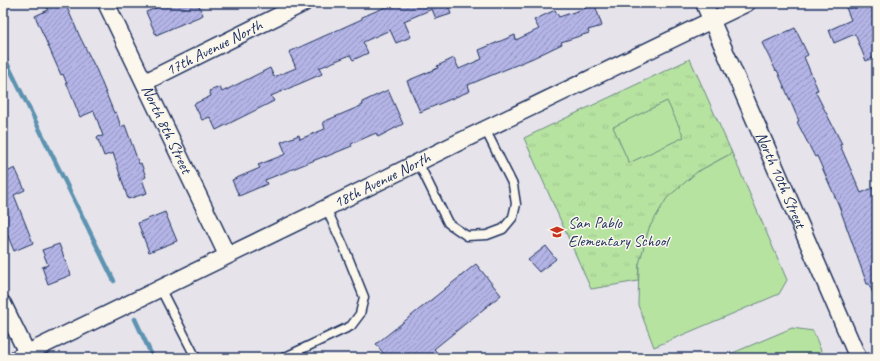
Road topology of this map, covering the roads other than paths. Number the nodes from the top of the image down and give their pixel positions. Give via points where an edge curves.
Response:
1 (106, 3) edge
2 (304, 3) edge
3 (704, 3) edge
4 (747, 3) edge
5 (711, 20) junction
6 (145, 82) junction
7 (485, 129) junction
8 (418, 162) junction
9 (326, 208) junction
10 (227, 255) junction
11 (160, 288) junction
12 (3, 304) edge
13 (22, 356) edge
14 (196, 358) edge
15 (283, 358) edge
16 (858, 358) edge

1 - 6 street, North 8th Street
2 - 6 street, 17th Avenue North
3 - 5 street, North 10th Street
4 - 5 street, 18th Avenue North
5 - 7 street, 18th Avenue North
5 - 16 street, North 10th Street
6 - 10 street, North 8th Street
7 - 8 street, 18th Avenue North
7 - 8 lane via 513,185 516,204 513,217 503,229 487,235 467,236 448,223
8 - 9 street, 18th Avenue North
9 - 10 street, 18th Avenue North
9 - 15 lane via 364,297 360,314 351,326
10 - 11 street, 18th Avenue North
11 - 13 street, 18th Avenue North
11 - 14 lane
12 - 13 street

